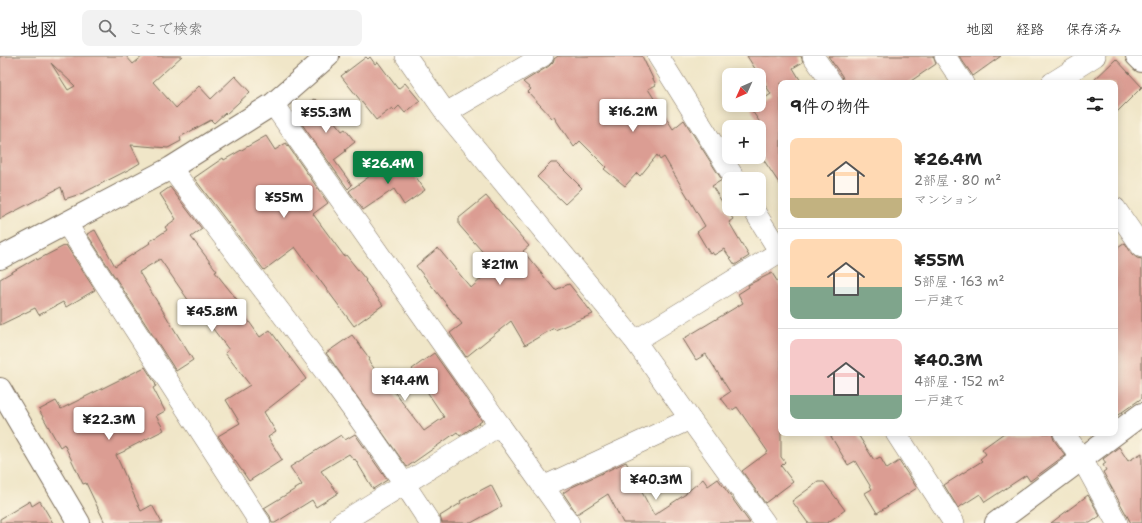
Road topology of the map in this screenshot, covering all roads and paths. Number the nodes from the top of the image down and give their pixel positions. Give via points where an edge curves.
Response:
1 (328, 56) edge
2 (406, 56) edge
3 (543, 56) edge
4 (658, 56) edge
5 (813, 56) edge
6 (945, 56) edge
7 (1095, 56) edge
8 (1137, 56) edge
9 (1142, 61) edge
10 (830, 80) edge
11 (961, 80) edge
12 (1057, 80) edge
13 (273, 104) junction
14 (446, 113) junction
15 (172, 168) junction
16 (731, 172) edge
17 (1118, 212) edge
18 (758, 216) edge
19 (66, 223) junction
20 (778, 247) edge
21 (1142, 247) edge
22 (778, 254) edge
23 (0, 258) edge
24 (635, 341) junction
25 (0, 389) edge
26 (1142, 414) edge
27 (690, 419) junction
28 (500, 425) junction
29 (1118, 432) edge
30 (898, 436) edge
31 (1066, 436) edge
32 (1113, 436) edge
33 (1082, 459) junction
34 (405, 484) junction
35 (543, 486) junction
36 (79, 523) edge
37 (260, 523) edge
38 (341, 523) edge
39 (430, 523) edge
40 (569, 523) edge
41 (765, 523) edge
42 (954, 523) edge
43 (996, 523) edge
44 (1117, 523) edge

1 - 13 street
2 - 14 street
3 - 14 street
4 - 16 street
5 - 10 street
6 - 11 street
7 - 12 street
8 - 9 street
13 - 15 street
13 - 28 street
14 - 24 street
15 - 19 street
15 - 34 street via 347,401
17 - 21 street
18 - 20 street
19 - 23 street
19 - 37 street
22 - 24 street
24 - 27 street
25 - 36 street
26 - 29 street
27 - 35 street
27 - 41 street
28 - 34 street
28 - 35 street
30 - 42 street
31 - 33 street
32 - 33 street
33 - 43 street
33 - 44 street
34 - 38 street
34 - 39 street
35 - 40 street

